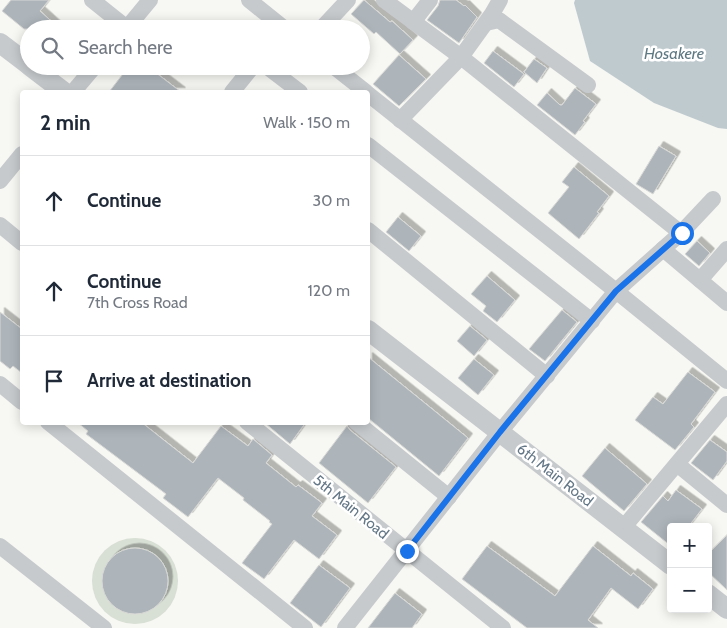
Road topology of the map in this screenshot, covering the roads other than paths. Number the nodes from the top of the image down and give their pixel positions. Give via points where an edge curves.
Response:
1 (92, 0) edge
2 (150, 0) edge
3 (249, 0) edge
4 (348, 0) edge
5 (384, 0) edge
6 (430, 0) edge
7 (500, 0) edge
8 (117, 20) edge
9 (134, 20) edge
10 (274, 20) edge
11 (330, 20) edge
12 (413, 22) junction
13 (486, 23) junction
14 (0, 43) edge
15 (461, 57) junction
16 (20, 59) edge
17 (41, 75) edge
18 (87, 75) edge
19 (246, 75) edge
20 (278, 75) edge
21 (344, 75) edge
22 (588, 86) dead end
23 (61, 90) edge
24 (75, 90) edge
25 (234, 90) edge
26 (297, 90) edge
27 (363, 90) edge
28 (370, 95) edge
29 (400, 120) junction
30 (370, 147) edge
31 (20, 156) edge
32 (0, 181) edge
33 (713, 199) dead end
34 (0, 225) edge
35 (370, 232) edge
36 (682, 233) junction
37 (20, 241) edge
38 (664, 249) junction
39 (727, 249) edge
40 (700, 280) junction
41 (616, 291) junction
42 (727, 303) edge
43 (592, 321) junction
44 (370, 332) edge
45 (547, 376) junction
46 (727, 381) edge
47 (0, 384) edge
48 (20, 400) edge
49 (727, 404) edge
50 (52, 425) edge
51 (250, 425) edge
52 (360, 425) edge
53 (500, 432) junction
54 (677, 464) junction
55 (449, 497) junction
56 (727, 505) edge
57 (623, 528) junction
58 (0, 546) edge
59 (407, 551) junction
60 (667, 562) edge
61 (712, 597) edge
62 (727, 609) edge
63 (104, 628) edge
64 (304, 628) edge
65 (345, 628) edge
66 (503, 628) edge

1 - 8 street
2 - 9 street
3 - 10 street
4 - 11 street
5 - 12 street
6 - 12 street
7 - 13 street
12 - 15 street
13 - 15 street
13 - 22 street via 499,20
14 - 16 street
15 - 29 street
15 - 36 street
17 - 23 street
18 - 24 street
19 - 25 street
20 - 26 street
21 - 27 street
28 - 29 street
29 - 41 street
30 - 43 street
31 - 32 street
33 - 36 street
34 - 37 street
35 - 45 street
36 - 38 street
38 - 40 street
38 - 41 street
39 - 40 street
40 - 42 street
41 - 43 street
41 - 46 street
43 - 45 street
44 - 53 street, 6th Main Road
45 - 53 street
47 - 48 street
49 - 54 street
50 - 64 street
51 - 59 street, 5th Main Road
52 - 55 street
53 - 55 street
53 - 57 street, 6th Main Road
54 - 56 street
54 - 57 street
55 - 59 street
57 - 60 street, 6th Main Road
58 - 63 street
59 - 65 street
59 - 66 street, 5th Main Road
61 - 62 street

